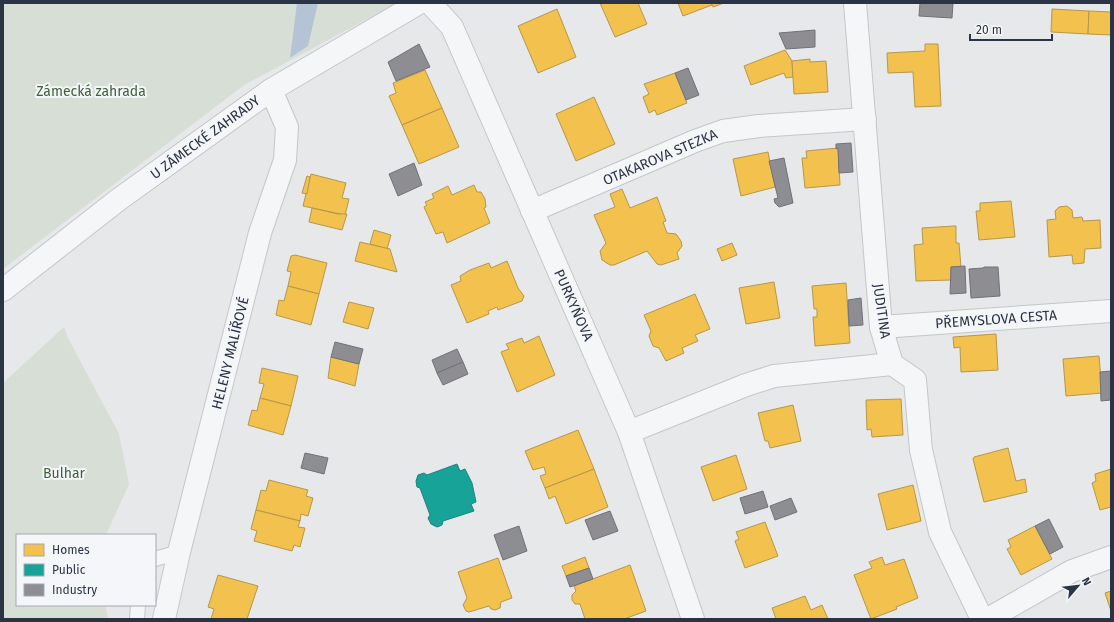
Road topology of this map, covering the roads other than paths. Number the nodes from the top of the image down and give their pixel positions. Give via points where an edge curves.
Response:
1 (419, 3) edge
2 (430, 3) edge
3 (855, 3) edge
4 (271, 90) junction
5 (865, 119) junction
6 (532, 211) junction
7 (3, 290) edge
8 (1111, 311) edge
9 (881, 326) junction
10 (892, 364) junction
11 (629, 432) junction
12 (178, 552) junction
13 (1111, 557) edge
14 (156, 559) edge
15 (138, 606) edge
16 (137, 619) edge
17 (164, 619) edge
18 (693, 619) edge
19 (982, 619) edge
20 (988, 619) edge

1 - 4 street, U ZÁMECKÉ ZAHRADY
2 - 6 street, PURKYŇOVA via 452,27
3 - 5 street, JUDITINA
4 - 7 street, U ZÁMECKÉ ZAHRADY via 118,200
4 - 12 street, HELENY MALÍŘOVÉ via 287,127 285,160 260,233
5 - 6 street, OTAKAROVA STEZKA via 723,131
5 - 9 street, JUDITINA
6 - 11 street, PURKYŇOVA
8 - 9 street, PŘEMYSLOVA CESTA
9 - 10 street, JUDITINA
10 - 11 street via 774,376
10 - 19 street via 915,380 921,450 940,532
11 - 18 street, PURKYŇOVA
12 - 14 lane
12 - 17 street, HELENY MALÍŘOVÉ
13 - 20 street via 1072,571
15 - 16 lane

